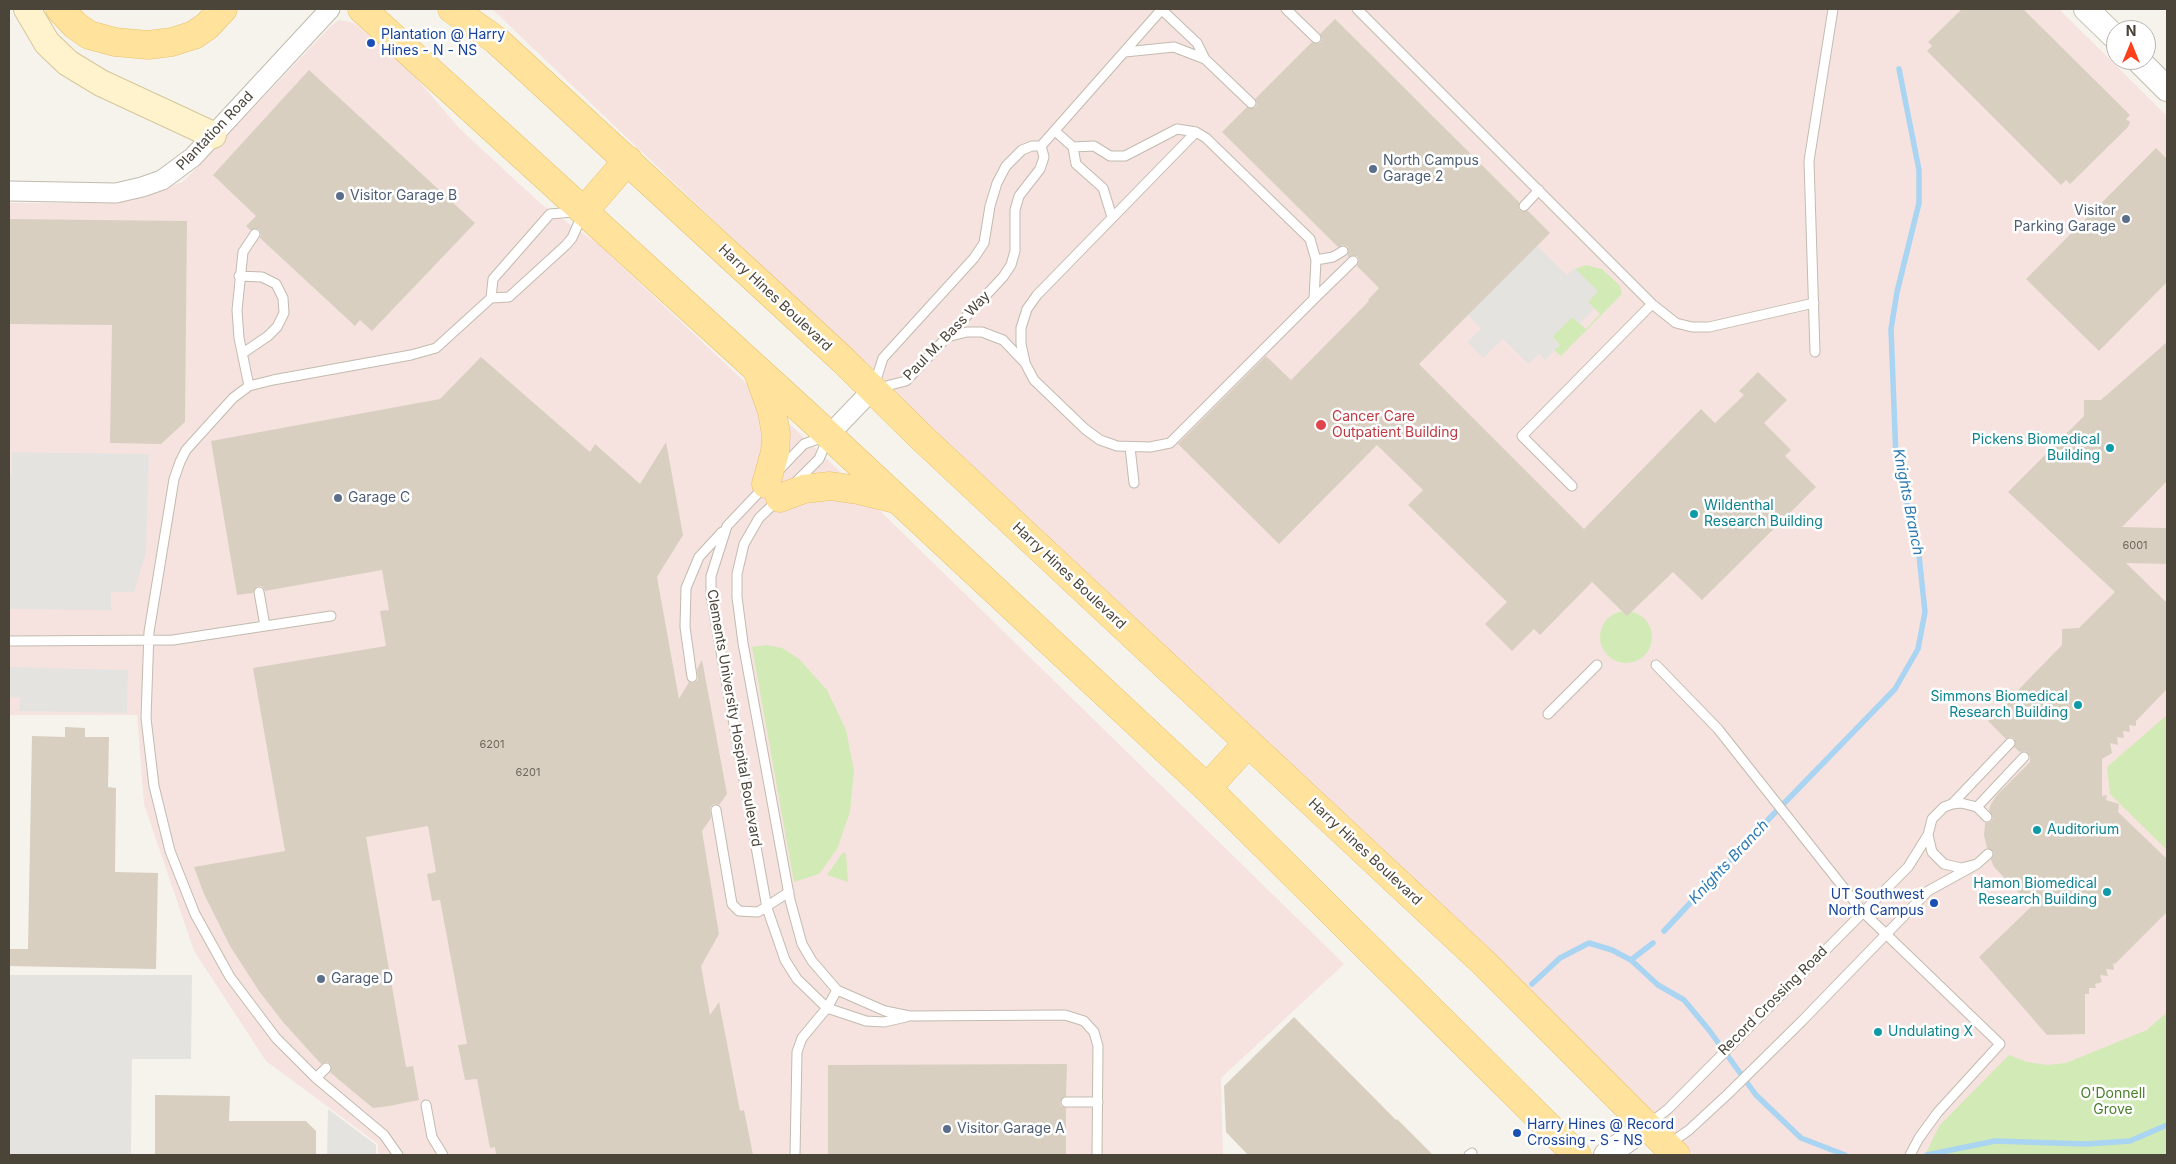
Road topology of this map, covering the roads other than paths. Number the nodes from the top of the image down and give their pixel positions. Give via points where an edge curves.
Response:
1 (26, 9) edge
2 (60, 9) edge
3 (223, 9) edge
4 (330, 9) edge
5 (362, 9) edge
6 (452, 9) edge
7 (476, 9) edge
8 (1162, 9) edge
9 (1286, 9) edge
10 (1357, 9) edge
11 (1833, 9) edge
12 (2086, 9) edge
13 (2106, 28) edge
14 (1316, 38) dead end
15 (496, 40) junction
16 (1125, 52) junction
17 (1205, 59) junction
18 (2148, 70) edge
19 (2167, 88) edge
20 (1251, 103) dead end
21 (1055, 131) junction
22 (1196, 132) junction
23 (213, 135) junction
24 (1041, 146) junction
25 (1073, 147) junction
26 (628, 160) junction
27 (1539, 190) junction
28 (9, 191) edge
29 (1524, 206) dead end
30 (584, 211) junction
31 (1112, 217) junction
32 (255, 234) dead end
33 (1342, 251) dead end
34 (1316, 260) junction
35 (1352, 261) dead end
36 (239, 276) junction
37 (491, 298) junction
38 (1314, 299) junction
39 (1814, 302) junction
40 (1652, 304) junction
41 (947, 337) junction
42 (1816, 352) dead end
43 (243, 353) junction
44 (1025, 363) junction
45 (756, 369) junction
46 (249, 386) junction
47 (873, 389) junction
48 (829, 435) junction
49 (1130, 447) junction
50 (1134, 484) dead end
51 (1572, 486) dead end
52 (773, 491) junction
53 (899, 500) junction
54 (727, 526) junction
55 (259, 592) dead end
56 (331, 616) dead end
57 (265, 626) junction
58 (9, 641) edge
59 (148, 642) junction
60 (1597, 665) dead end
61 (1656, 665) dead end
62 (692, 677) dead end
63 (1548, 714) dead end
64 (1248, 743) junction
65 (2010, 743) dead end
66 (2024, 757) dead end
67 (1207, 788) junction
68 (1952, 804) junction
69 (1978, 807) junction
70 (716, 810) dead end
71 (1987, 817) dead end
72 (1928, 835) junction
73 (1988, 854) dead end
74 (1978, 864) junction
75 (789, 892) junction
76 (768, 908) junction
77 (1862, 912) junction
78 (1886, 935) junction
79 (837, 990) junction
80 (827, 1008) junction
81 (910, 1016) junction
82 (326, 1068) dead end
83 (316, 1078) junction
84 (1066, 1102) dead end
85 (1098, 1102) junction
86 (426, 1105) dead end
87 (1647, 1126) junction
88 (1665, 1152) edge
89 (398, 1155) edge
90 (443, 1155) edge
91 (796, 1155) edge
92 (1097, 1155) edge
93 (1577, 1155) edge
94 (1606, 1155) edge
95 (1910, 1155) edge

1 - 23 main road via 47,43 68,63 101,83
2 - 3 main road via 89,35 115,42 148,45 194,35
4 - 23 street, Plantation Road
5 - 30 main road
6 - 15 main road, Harry Hines Boulevard
7 - 15 main road
8 - 16 lane
8 - 17 lane via 1197,43
9 - 14 lane
10 - 27 lane
11 - 39 lane via 1809,161
12 - 13 street
15 - 26 main road, Harry Hines Boulevard
16 - 17 lane via 1174,47
16 - 21 lane
17 - 20 lane
18 - 19 street
21 - 24 lane
21 - 25 lane
22 - 25 lane via 1178,130 1166,133 1125,156 1110,156 1094,146
22 - 31 lane
22 - 34 lane via 1310,239
23 - 28 street, Plantation Road via 177,171 142,187 116,192
24 - 41 lane, Paul M. Bass Way via 1044,157 1040,170 1019,196 1015,210 1015,251 1011,265
24 - 47 lane via 1022,150 1006,166 990,206 984,243 883,358
25 - 31 lane via 1076,164 1103,188
26 - 30 main road
26 - 47 main road, Harry Hines Boulevard
27 - 29 lane
27 - 40 lane
30 - 37 lane via 566,245 509,297
30 - 37 lane via 550,214 493,279
30 - 45 main road
31 - 44 lane via 1027,309 1021,328
32 - 36 lane via 243,252
33 - 34 lane via 1333,257
34 - 38 lane
35 - 38 lane
36 - 43 lane via 237,310
36 - 43 lane via 262,277 276,284 284,313 268,336
37 - 46 lane via 436,348
38 - 49 lane via 1170,443
39 - 40 lane via 1708,327 1676,324
39 - 42 lane
40 - 51 lane via 1522,436
41 - 44 lane via 967,332 993,335 1004,340
41 - 47 lane, Paul M. Bass Way via 906,381
43 - 46 lane
44 - 49 lane via 1034,380 1085,429 1100,440
45 - 48 main road
45 - 52 main road via 772,411 776,434
46 - 59 lane via 219,413 186,450 180,462 174,479
47 - 48 street
47 - 64 main road, Harry Hines Boulevard
48 - 52 lane, Clements University Hospital Boulevard via 820,459
48 - 52 lane, Clements University Hospital Boulevard via 804,444
48 - 53 main road
49 - 50 lane
52 - 53 main road via 830,486
52 - 54 lane, Clements University Hospital Boulevard
52 - 75 lane, Clements University Hospital Boulevard via 751,529 740,560 736,585 743,643
53 - 67 main road
54 - 62 lane via 699,557 686,588 685,626
54 - 76 lane, Clements University Hospital Boulevard via 712,576 712,596
55 - 57 lane
56 - 57 lane
57 - 59 lane
58 - 59 lane
59 - 83 lane via 146,700 150,761 161,819 182,883 230,977 276,1038
60 - 63 lane
61 - 77 lane via 1718,729
64 - 67 main road
64 - 87 main road, Harry Hines Boulevard via 1485,964
65 - 68 lane, Record Crossing Road
66 - 69 lane
67 - 93 main road
68 - 69 lane
68 - 72 lane, Record Crossing Road via 1932,819
69 - 71 lane
70 - 76 lane via 732,904 745,912
72 - 74 lane via 1932,852 1944,864 1961,868
72 - 77 lane, Record Crossing Road via 1908,867
73 - 74 lane
74 - 78 lane via 1928,891
75 - 76 lane
75 - 79 lane, Clements University Hospital Boulevard via 802,944
76 - 80 lane, Clements University Hospital Boulevard via 785,960 797,979
77 - 78 lane
77 - 87 lane, Record Crossing Road via 1668,1109
78 - 88 lane via 1802,1022
78 - 95 lane via 2000,1044 1938,1112
79 - 80 lane
79 - 81 lane via 877,1008
80 - 81 lane via 866,1021 884,1022
80 - 91 lane via 802,1038 797,1052
81 - 85 lane via 1065,1015 1084,1021 1094,1032 1098,1046
82 - 83 lane
83 - 89 lane via 384,1134
84 - 85 lane
85 - 92 lane
86 - 90 lane via 432,1137
87 - 88 main road, Harry Hines Boulevard
87 - 94 street, Record Crossing Road

